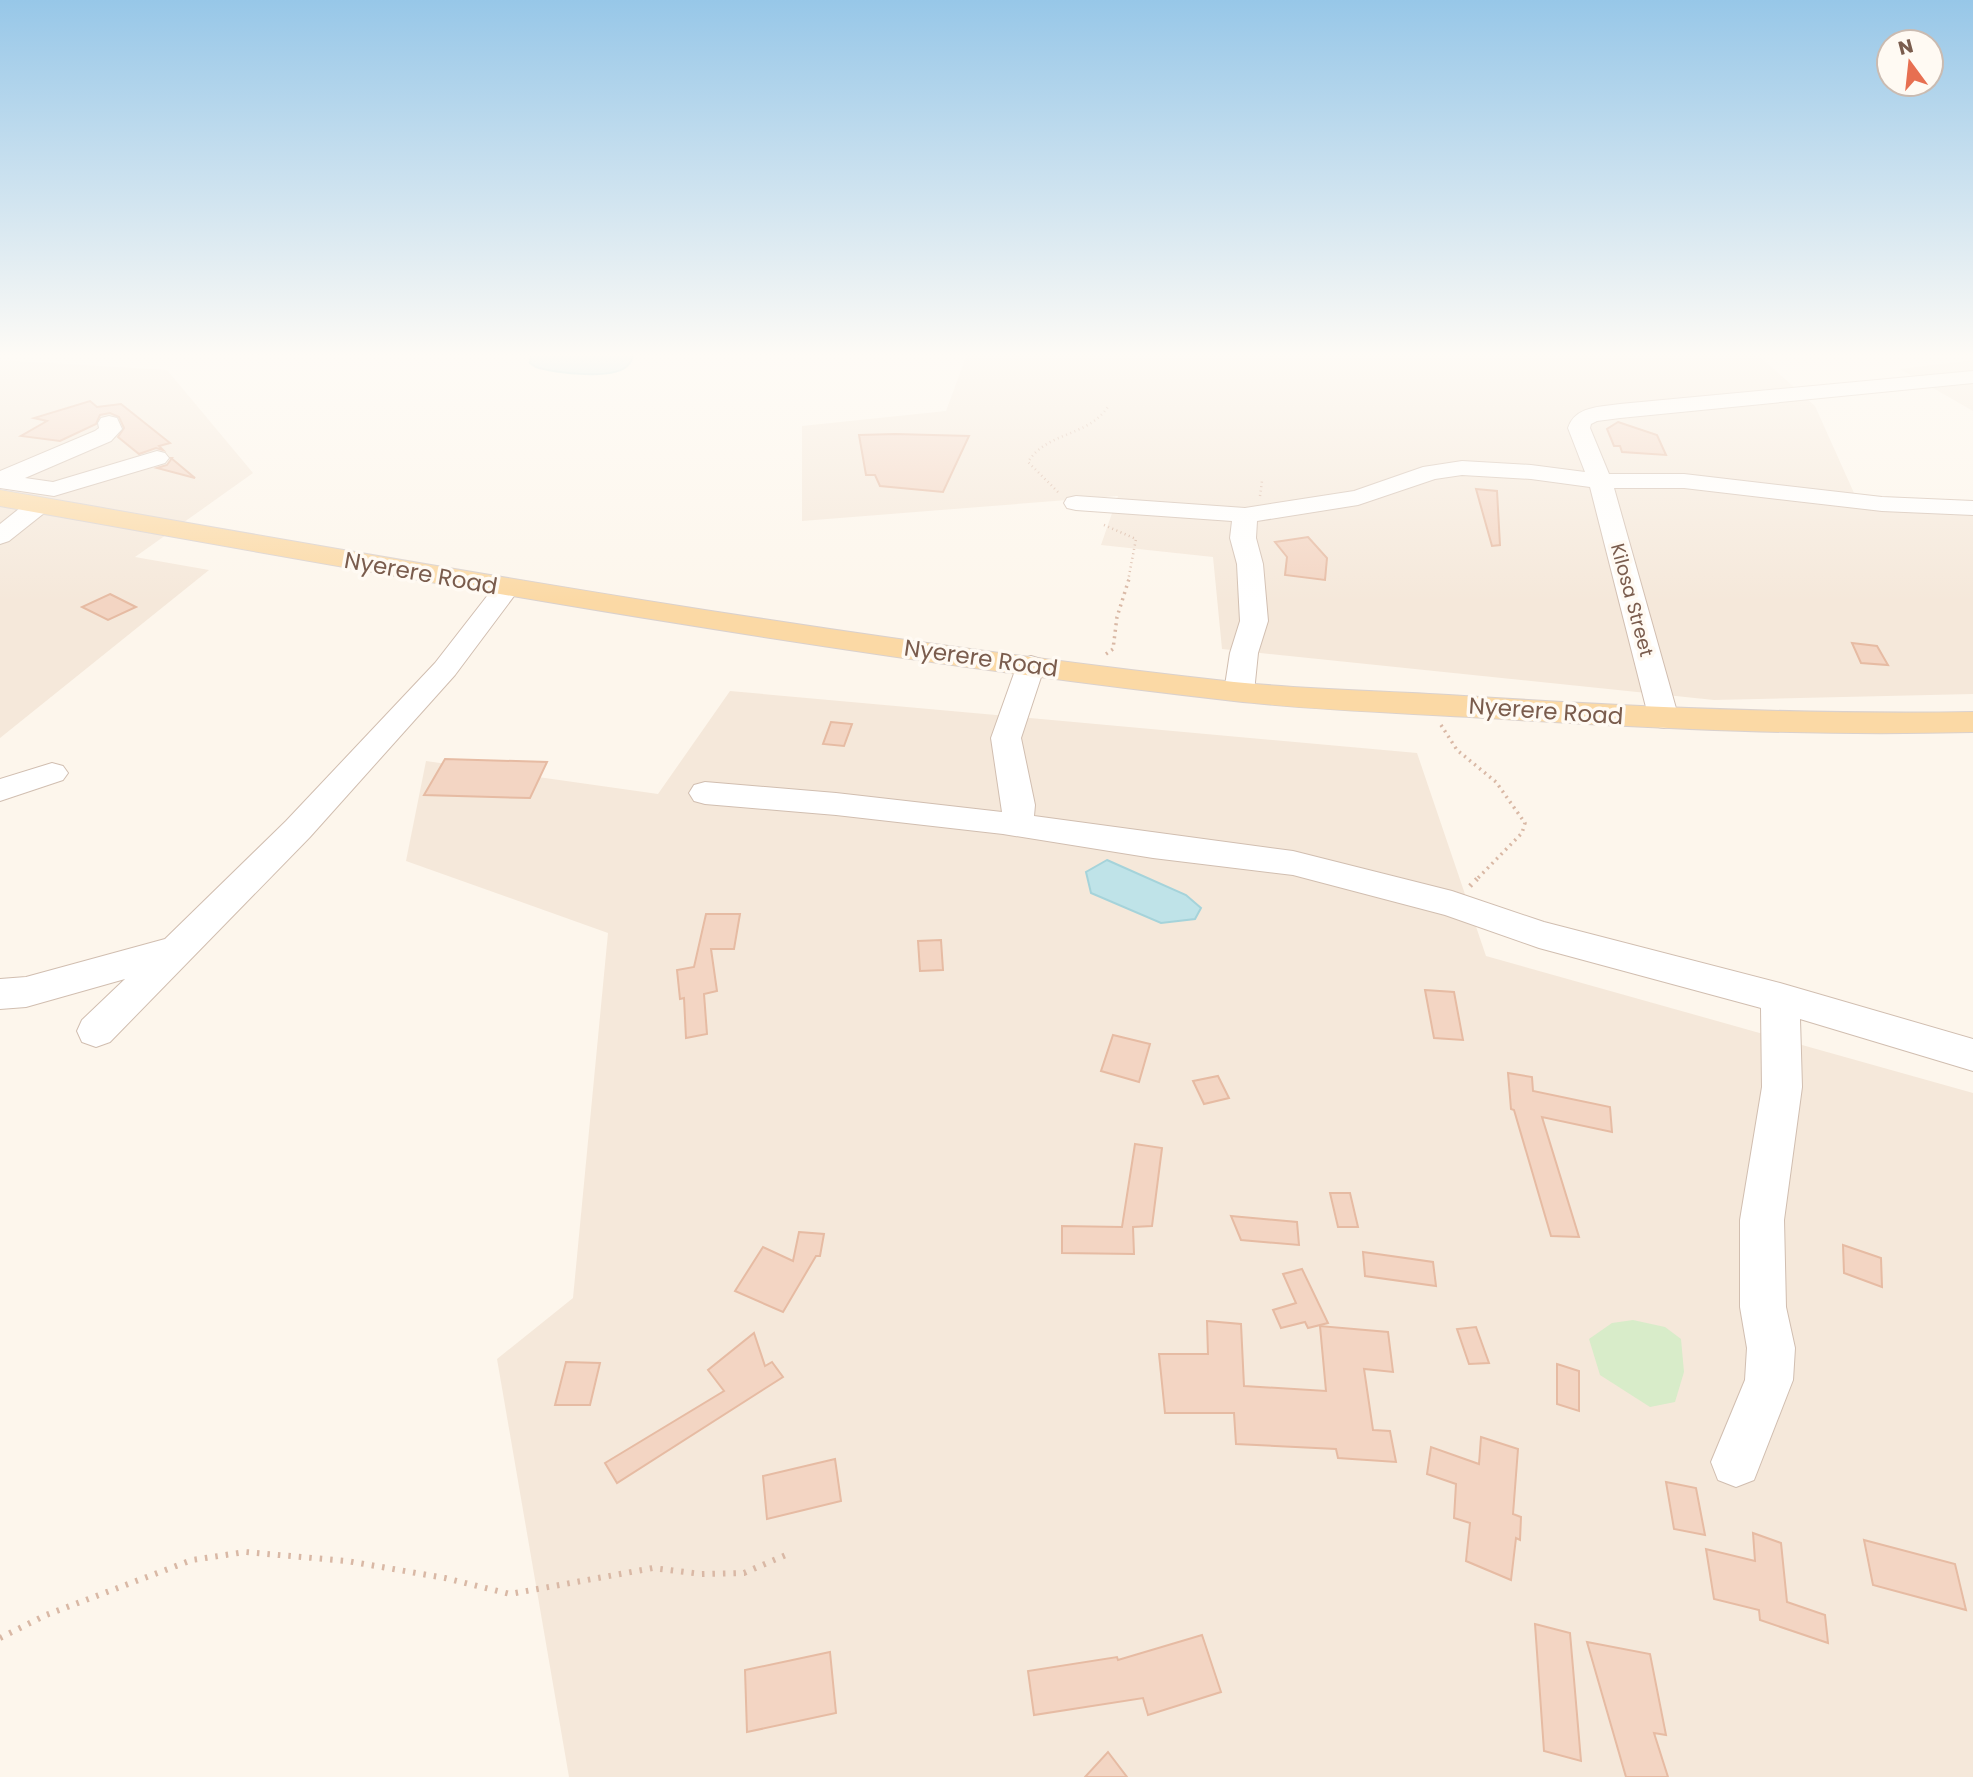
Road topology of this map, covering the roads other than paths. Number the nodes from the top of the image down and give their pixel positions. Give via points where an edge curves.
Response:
1 (101, 437) edge
2 (1583, 437) edge
3 (157, 458) dead end
4 (0, 481) edge
5 (1600, 481) junction
6 (0, 498) edge
7 (1076, 503) road end
8 (39, 505) junction
9 (1973, 509) edge
10 (1245, 515) junction
11 (0, 536) edge
12 (506, 588) junction
13 (1031, 665) junction
14 (1239, 692) junction
15 (1664, 719) junction
16 (1973, 722) edge
17 (52, 773) dead end
18 (0, 790) edge
19 (705, 793) dead end
20 (1016, 825) junction
21 (177, 950) junction
22 (0, 994) edge
23 (1780, 998) junction
24 (96, 1031) dead end
25 (1973, 1055) edge
26 (1736, 1462) dead end

1 - 4 street
2 - 5 street, Kilosa Street
3 - 4 street via 54,489
5 - 9 street via 1684,481 1882,504
5 - 10 street via 1462,467 1431,472 1358,498
5 - 15 street, Kilosa Street
6 - 8 main road, Nyerere Road
7 - 10 street
8 - 11 street
8 - 12 main road, Nyerere Road
10 - 14 street via 1243,538 1250,564 1254,621
12 - 13 main road, Nyerere Road
12 - 21 street via 446,669 298,829
13 - 14 main road, Nyerere Road
13 - 20 street via 1006,738 1019,806
14 - 15 main road, Nyerere Road
15 - 16 main road, Nyerere Road
17 - 18 street
19 - 20 street
20 - 23 street via 1293,863
21 - 22 street via 26,992
21 - 24 street
23 - 25 street
23 - 26 street via 1782,1087 1762,1220 1769,1380

